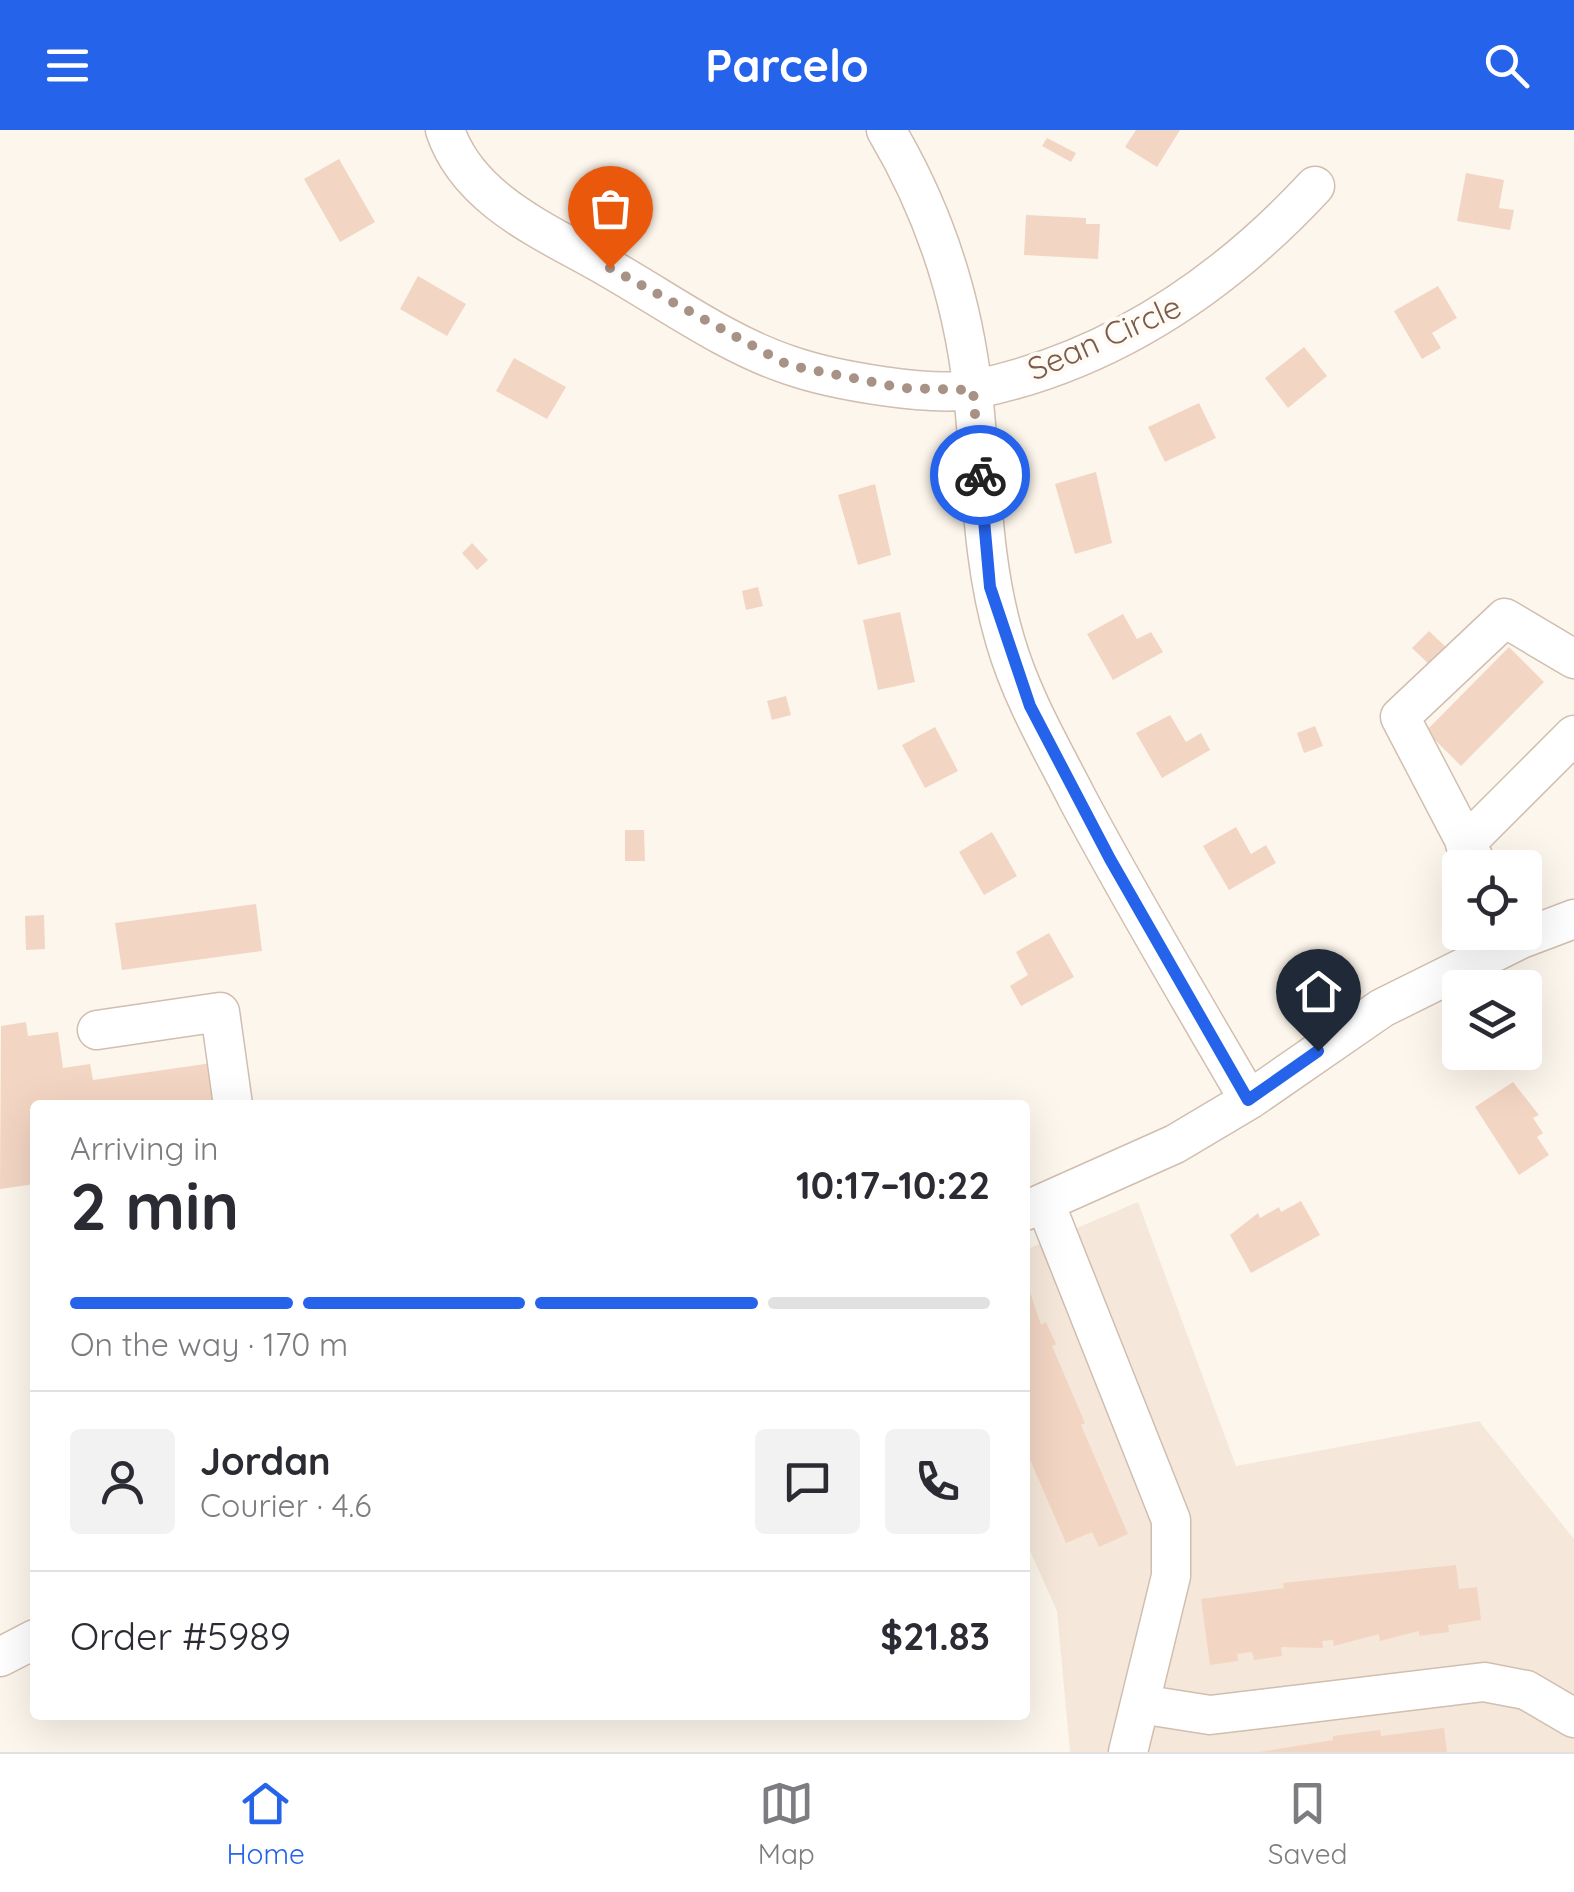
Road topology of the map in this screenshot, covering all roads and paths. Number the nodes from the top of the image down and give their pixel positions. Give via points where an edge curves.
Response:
1 (446, 130) edge
2 (886, 130) edge
3 (1315, 186) dead end
4 (973, 390) junction
5 (1574, 659) edge
6 (1574, 736) edge
7 (1469, 850) edge
8 (1477, 850) edge
9 (1574, 918) edge
10 (1542, 928) edge
11 (1492, 950) edge
12 (97, 1030) dead end
13 (232, 1100) edge
14 (1248, 1100) junction
15 (1035, 1207) edge
16 (30, 1642) edge
17 (0, 1657) edge
18 (1140, 1704) junction
19 (1574, 1718) edge
20 (1128, 1752) edge

1 - 4 street, Sean Circle via 460,161 493,198 738,342 842,379
2 - 4 street via 941,243
3 - 4 street, Sean Circle via 1272,232 1170,312 1070,358
4 - 14 street via 990,587 1024,690 1110,859
5 - 7 street via 1505,618 1400,716
6 - 8 street
9 - 10 street
11 - 14 street via 1382,1008
12 - 13 street via 220,1012
14 - 15 street via 1175,1144
15 - 18 street via 1171,1520 1170,1576
16 - 17 street
18 - 19 street via 1210,1715 1484,1682 1526,1690
18 - 20 street

